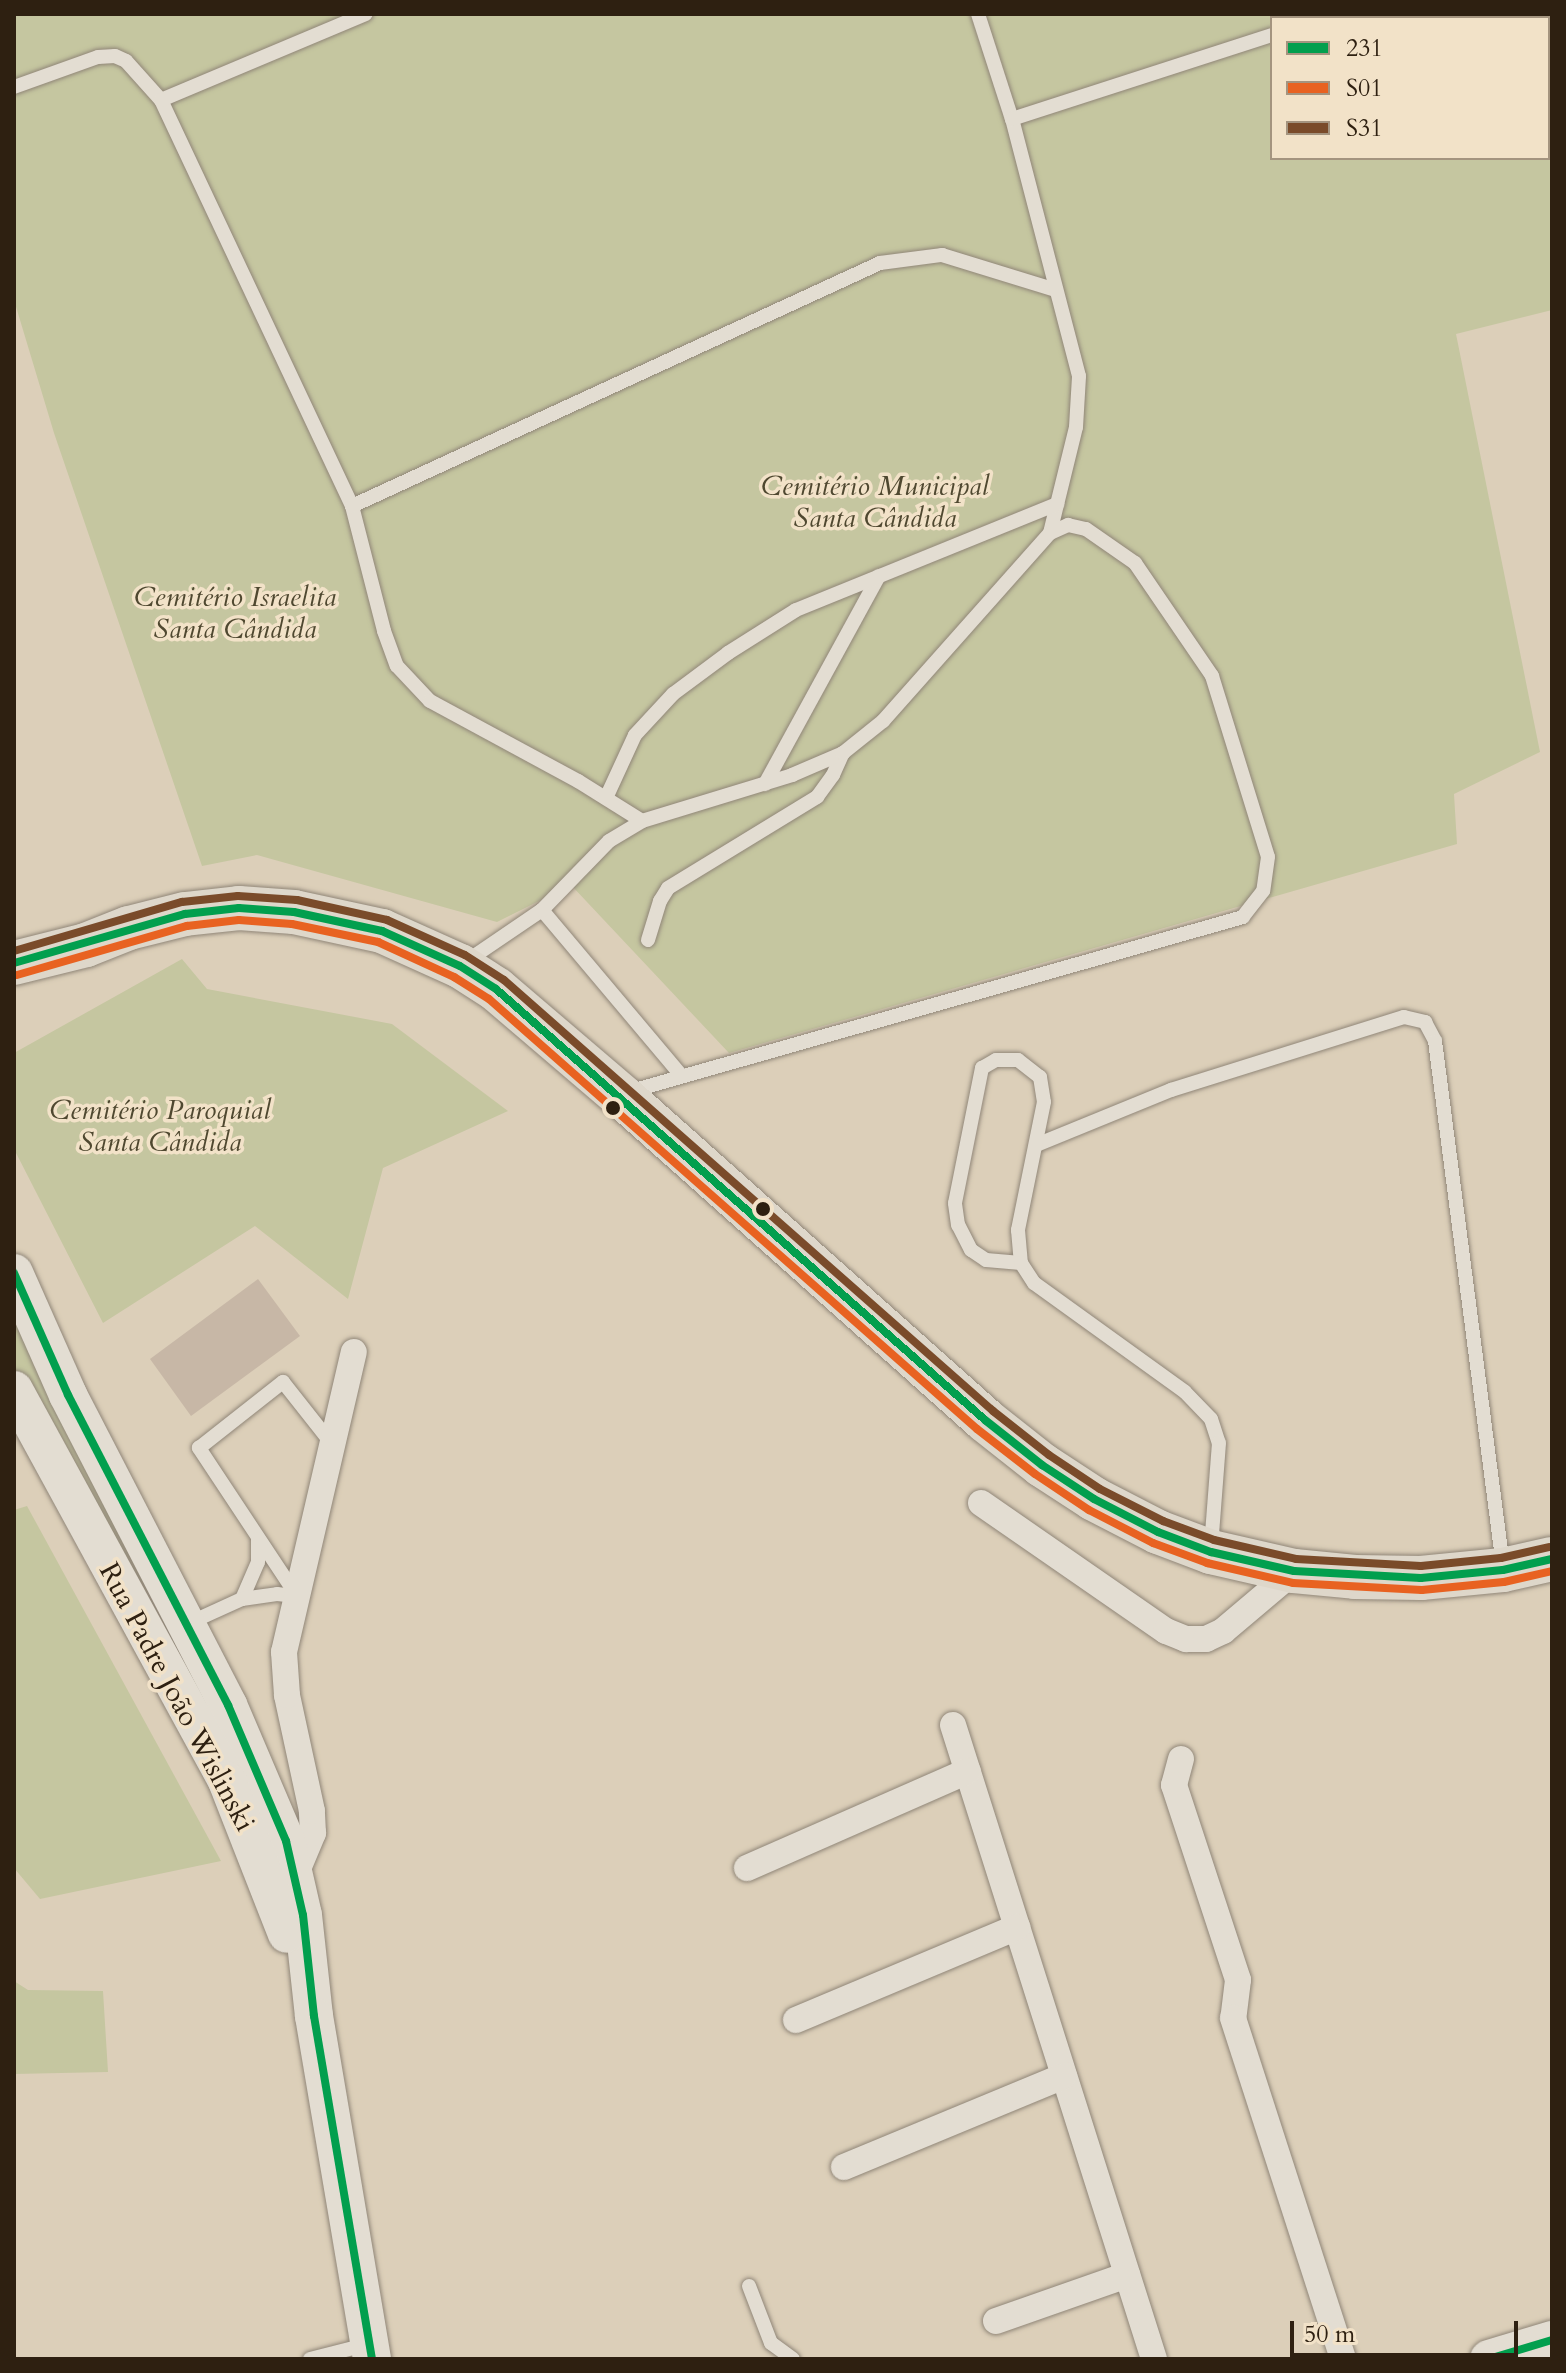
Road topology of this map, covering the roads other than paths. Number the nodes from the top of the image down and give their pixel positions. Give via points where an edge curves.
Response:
1 (366, 14) edge
2 (978, 14) edge
3 (1270, 36) edge
4 (14, 87) edge
5 (161, 100) junction
6 (1012, 119) junction
7 (1056, 290) junction
8 (1057, 504) junction
9 (352, 506) junction
10 (1050, 533) junction
11 (879, 576) junction
12 (843, 753) junction
13 (765, 784) junction
14 (606, 798) junction
15 (642, 821) junction
16 (542, 910) junction
17 (648, 940) dead end
18 (86, 945) junction
19 (14, 963) edge
20 (460, 966) junction
21 (14, 994) edge
22 (681, 1075) junction
23 (621, 1095) junction
24 (1036, 1145) junction
25 (1021, 1263) junction
26 (14, 1273) edge
27 (354, 1352) dead end
28 (14, 1390) edge
29 (332, 1444) junction
30 (67, 1488) junction
31 (981, 1503) dead end
32 (258, 1537) junction
33 (1211, 1552) junction
34 (1552, 1559) edge
35 (1503, 1570) junction
36 (1294, 1571) junction
37 (297, 1596) junction
38 (242, 1599) junction
39 (186, 1624) junction
40 (953, 1725) dead end
41 (1181, 1759) dead end
42 (968, 1771) junction
43 (747, 1868) dead end
44 (295, 1876) junction
45 (1017, 1927) junction
46 (314, 2016) junction
47 (796, 2020) dead end
48 (1064, 2076) junction
49 (844, 2167) dead end
50 (1127, 2275) junction
51 (749, 2286) dead end
52 (996, 2321) dead end
53 (1550, 2347) edge
54 (371, 2352) edge
55 (310, 2359) edge
56 (793, 2359) edge
57 (1154, 2359) edge
58 (1343, 2359) edge
59 (1489, 2359) edge

1 - 5 lane
2 - 6 lane
3 - 6 lane
4 - 5 lane via 98,57 115,56
5 - 9 lane
6 - 7 lane
7 - 8 lane via 1079,376 1076,427
7 - 9 lane via 942,255 880,263
8 - 10 lane
8 - 11 lane
9 - 14 lane via 397,666 430,701
10 - 12 lane via 883,721
10 - 22 lane via 1068,525 1086,529 1135,563 1212,676 1268,857 1263,891 1243,917
11 - 13 lane
11 - 14 lane via 796,610 673,694 635,735
12 - 13 lane
12 - 17 lane via 817,797 668,888
13 - 15 lane
14 - 15 lane
15 - 16 lane via 609,841
16 - 20 lane
16 - 22 lane
18 - 19 highway
18 - 20 highway via 185,914 239,908 343,920 395,936
18 - 21 highway
20 - 23 highway via 529,1016
22 - 23 lane
23 - 33 highway via 1008,1438 1094,1499
24 - 25 lane via 1018,1230
24 - 25 lane via 1044,1102 1040,1077 1018,1060 996,1060 982,1068 955,1203 958,1225 971,1250 986,1260
24 - 35 lane via 1171,1090 1404,1017 1425,1022 1435,1041
25 - 33 lane via 1034,1283 1185,1392 1211,1419 1219,1443
26 - 39 main road, Rua Padre João Wislinski via 68,1395
27 - 29 street
28 - 30 main road, Rua Padre João Wislinski
29 - 32 lane via 283,1382 199,1448
29 - 37 street
30 - 39 main road via 112,1548 141,1600 161,1617
30 - 46 main road, Rua Padre João Wislinski via 227,1781
31 - 36 street via 1166,1631 1186,1639 1206,1639 1223,1631
32 - 37 lane
32 - 38 lane via 258,1562
33 - 36 highway
34 - 35 highway
35 - 36 highway via 1421,1578
37 - 38 lane
37 - 44 street via 284,1674 313,1833
38 - 39 lane
39 - 44 main road, Rua Padre João Wislinski via 255,1762
40 - 42 street
41 - 58 street via 1174,1785 1238,1980 1233,2018
42 - 43 street
42 - 45 street
44 - 46 main road, Rua Padre João Wislinski
45 - 47 street
45 - 48 street
46 - 54 main road, Rua Padre João Wislinski
48 - 49 street
48 - 50 street
50 - 52 street
50 - 57 street
51 - 56 lane via 771,2343
53 - 59 main road
54 - 55 lane

